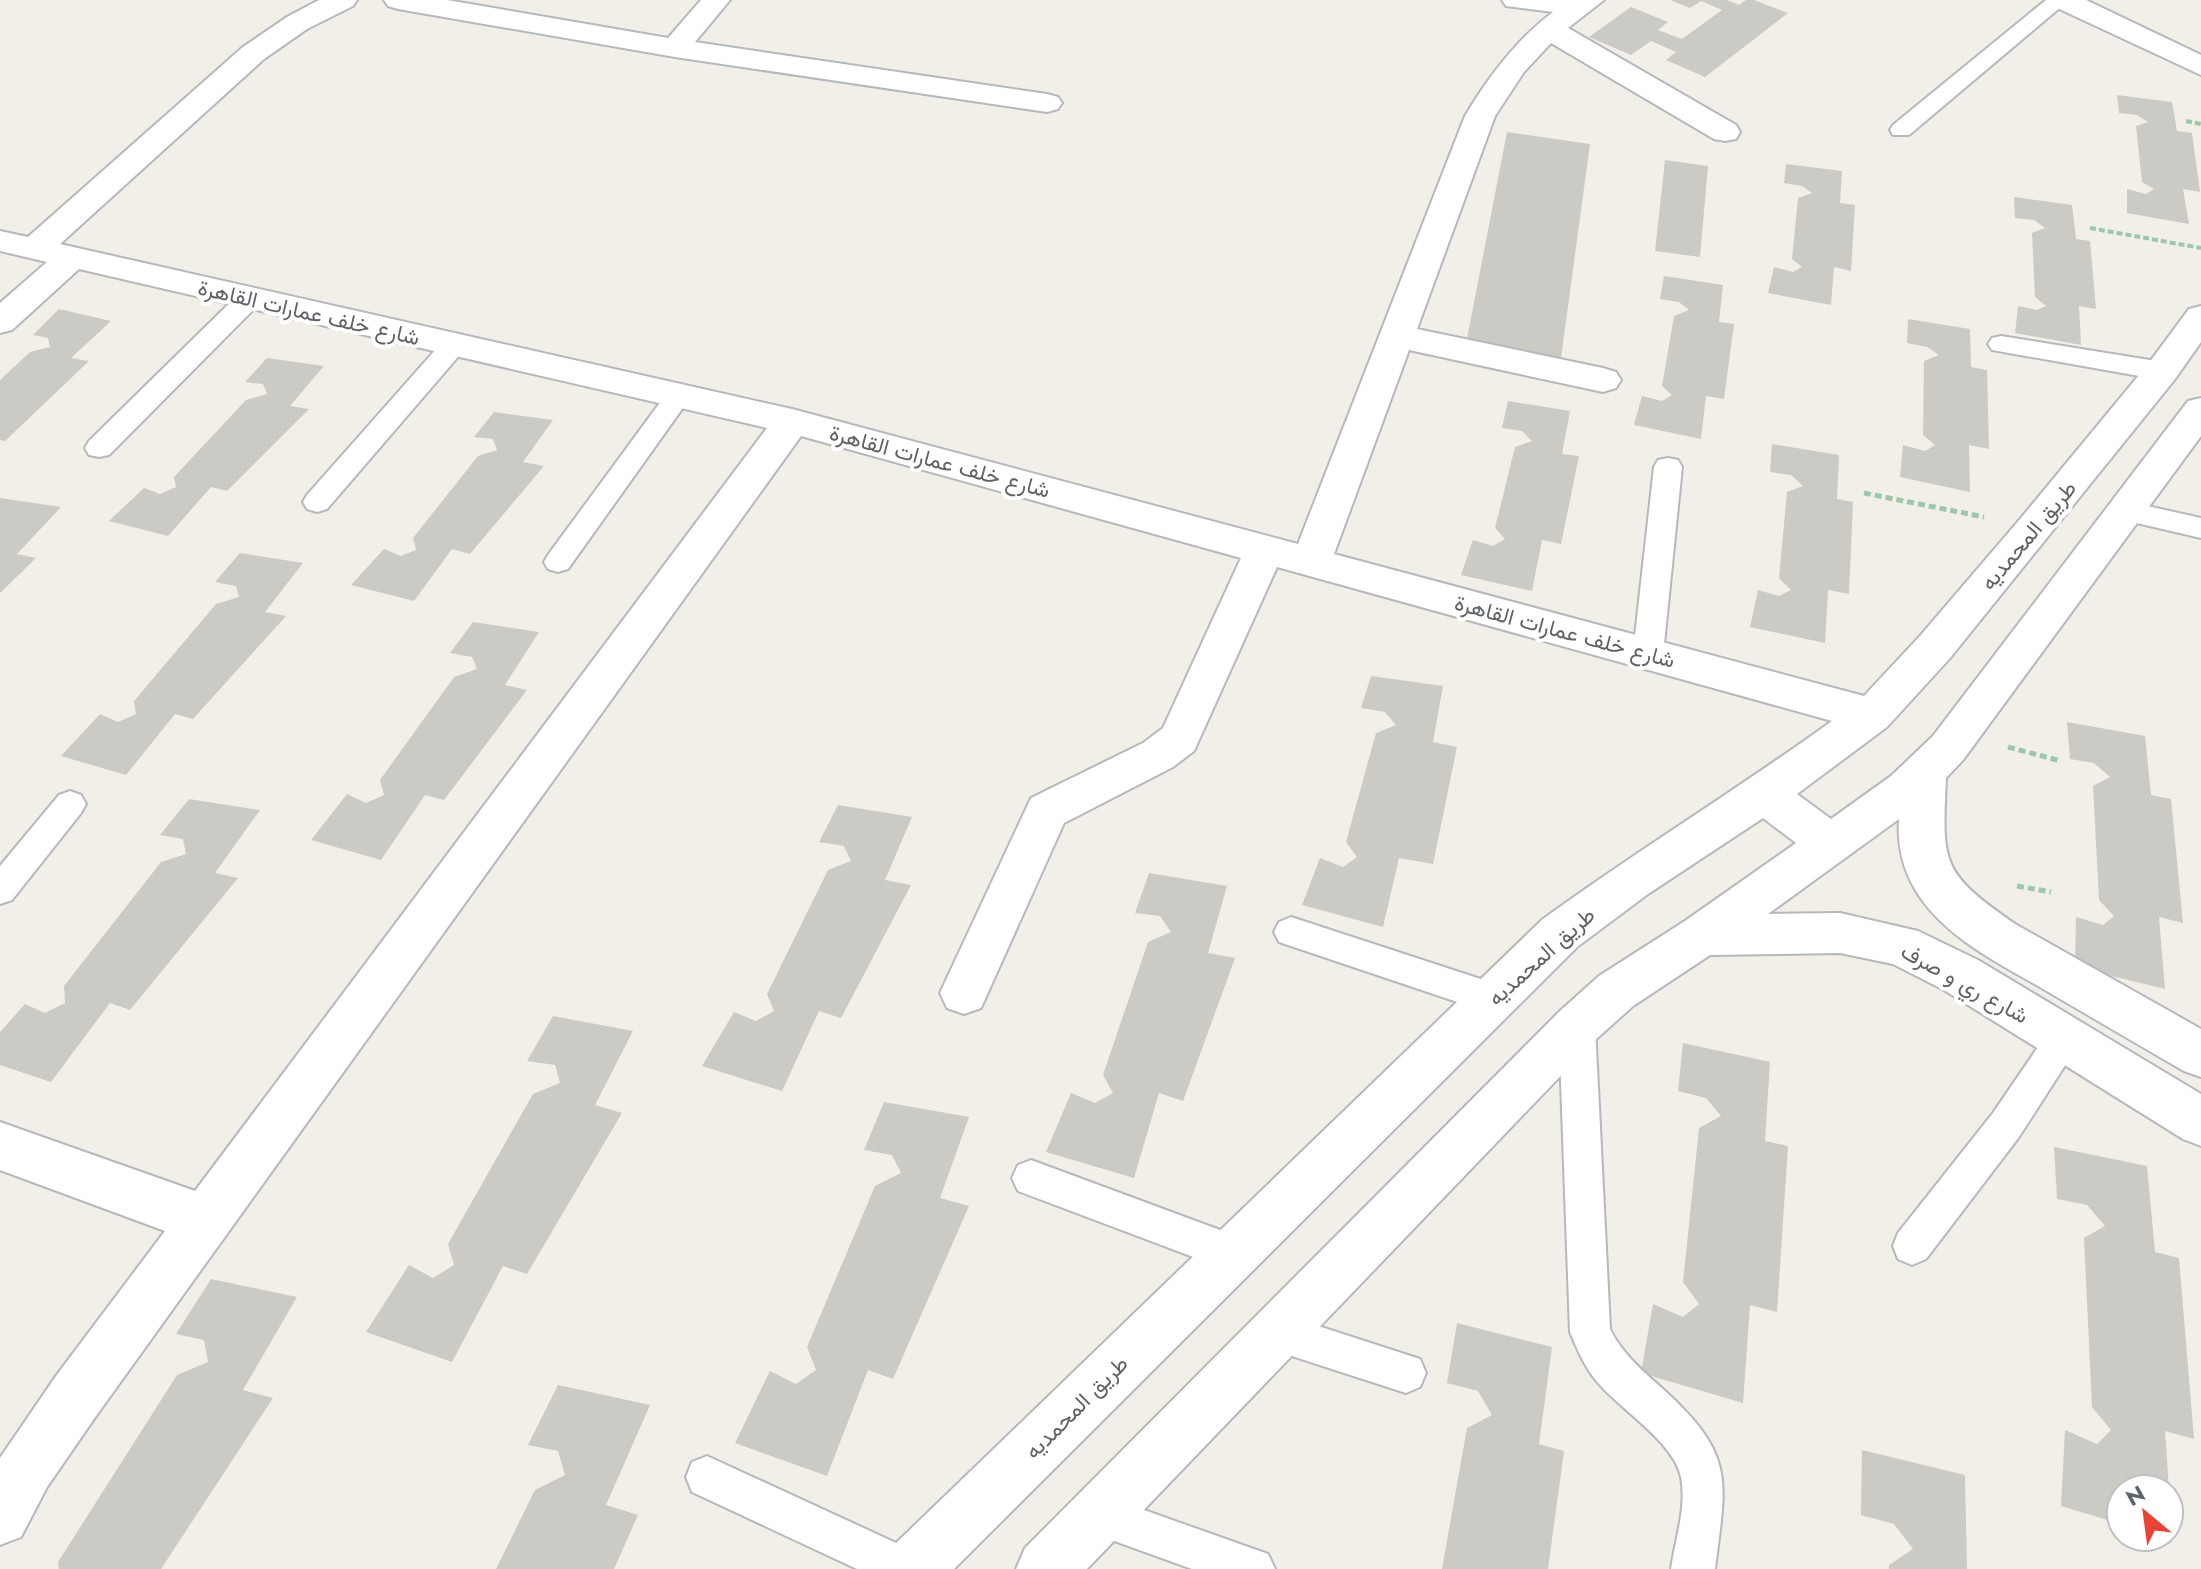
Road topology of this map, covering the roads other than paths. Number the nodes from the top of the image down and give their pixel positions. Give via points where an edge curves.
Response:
1 (343, 0) edge
2 (398, 0) edge
3 (716, 0) edge
4 (1516, 0) edge
5 (2061, 0) edge
6 (2105, 0) edge
7 (1580, 2) edge
8 (1548, 29) junction
9 (2201, 47) edge
10 (675, 48) junction
11 (2201, 66) edge
12 (1047, 103) dead end
13 (1901, 130) dead end
14 (1725, 132) dead end
15 (17, 246) edge
16 (71, 259) junction
17 (249, 299) junction
18 (2201, 317) edge
19 (0, 322) edge
20 (1397, 336) junction
21 (2001, 344) dead end
22 (454, 345) junction
23 (2162, 371) junction
24 (1603, 380) dead end
25 (679, 395) junction
26 (2201, 410) edge
27 (792, 421) junction
28 (99, 448) dead end
29 (1668, 467) dead end
30 (317, 502) dead end
31 (2125, 511) junction
32 (2201, 528) edge
33 (1265, 549) junction
34 (558, 562) dead end
35 (1311, 562) junction
36 (1648, 654) junction
37 (1872, 715) junction
38 (1924, 774) junction
39 (1764, 794) junction
40 (70, 804) dead end
41 (1830, 843) junction
42 (0, 890) edge
43 (1291, 932) dead end
44 (1702, 935) junction
45 (964, 993) dead end
46 (1493, 998) junction
47 (1577, 1026) junction
48 (2064, 1039) junction
49 (2201, 1055) edge
50 (2201, 1122) edge
51 (0, 1146) edge
52 (1031, 1178) dead end
53 (205, 1220) junction
54 (1912, 1246) dead end
55 (1233, 1253) junction
56 (1278, 1333) junction
57 (1406, 1373) dead end
58 (707, 1477) dead end
59 (1099, 1515) junction
60 (0, 1516) edge
61 (905, 1569) edge
62 (912, 1569) edge
63 (1046, 1569) edge
64 (1253, 1569) edge
65 (1693, 1569) edge

1 - 15 street via 299,22 257,53
2 - 10 street
3 - 10 street
4 - 7 street
5 - 11 street
5 - 13 lane
6 - 9 street
7 - 8 street
8 - 14 street
8 - 20 street via 1498,84 1480,116
10 - 12 street
15 - 16 street, شارع خلف عمارات القاهرة
16 - 17 street, شارع خلف عمارات القاهرة
16 - 19 street
17 - 22 street, شارع خلف عمارات القاهرة
17 - 28 lane
18 - 23 street, طريق المحمديه
20 - 24 street
20 - 35 street
21 - 23 lane
22 - 25 street, شارع خلف عمارات القاهرة
22 - 30 lane
23 - 37 street, طريق المحمديه via 1935,647
25 - 27 street, شارع خلف عمارات القاهرة
25 - 34 lane
26 - 31 street
27 - 33 street, شارع خلف عمارات القاهرة
27 - 53 street
29 - 36 lane
31 - 32 lane
31 - 38 street
33 - 35 street, شارع خلف عمارات القاهرة
33 - 45 street via 1179,739 1047,811
35 - 36 street, شارع خلف عمارات القاهرة
36 - 37 street, شارع خلف عمارات القاهرة
37 - 39 street, طريق المحمديه
38 - 41 street
38 - 49 street via 1921,846 1946,896 1998,938
39 - 41 street
39 - 46 street, طريق المحمديه via 1584,915
40 - 42 lane
41 - 44 street
43 - 46 lane
44 - 47 street via 1616,991
44 - 48 street, شارع ري و صرف via 1840,933 1901,945
46 - 55 street, طريق المحمديه
47 - 56 street
47 - 65 lane via 1590,1332 1601,1357 1699,1461 1703,1484
48 - 50 street, شارع ري و صرف
48 - 54 lane via 2006,1125
51 - 53 street
52 - 55 lane
53 - 60 street via 76,1396
55 - 62 street, طريق المحمديه
56 - 57 lane
56 - 59 street
58 - 61 lane
59 - 63 street
59 - 64 lane

